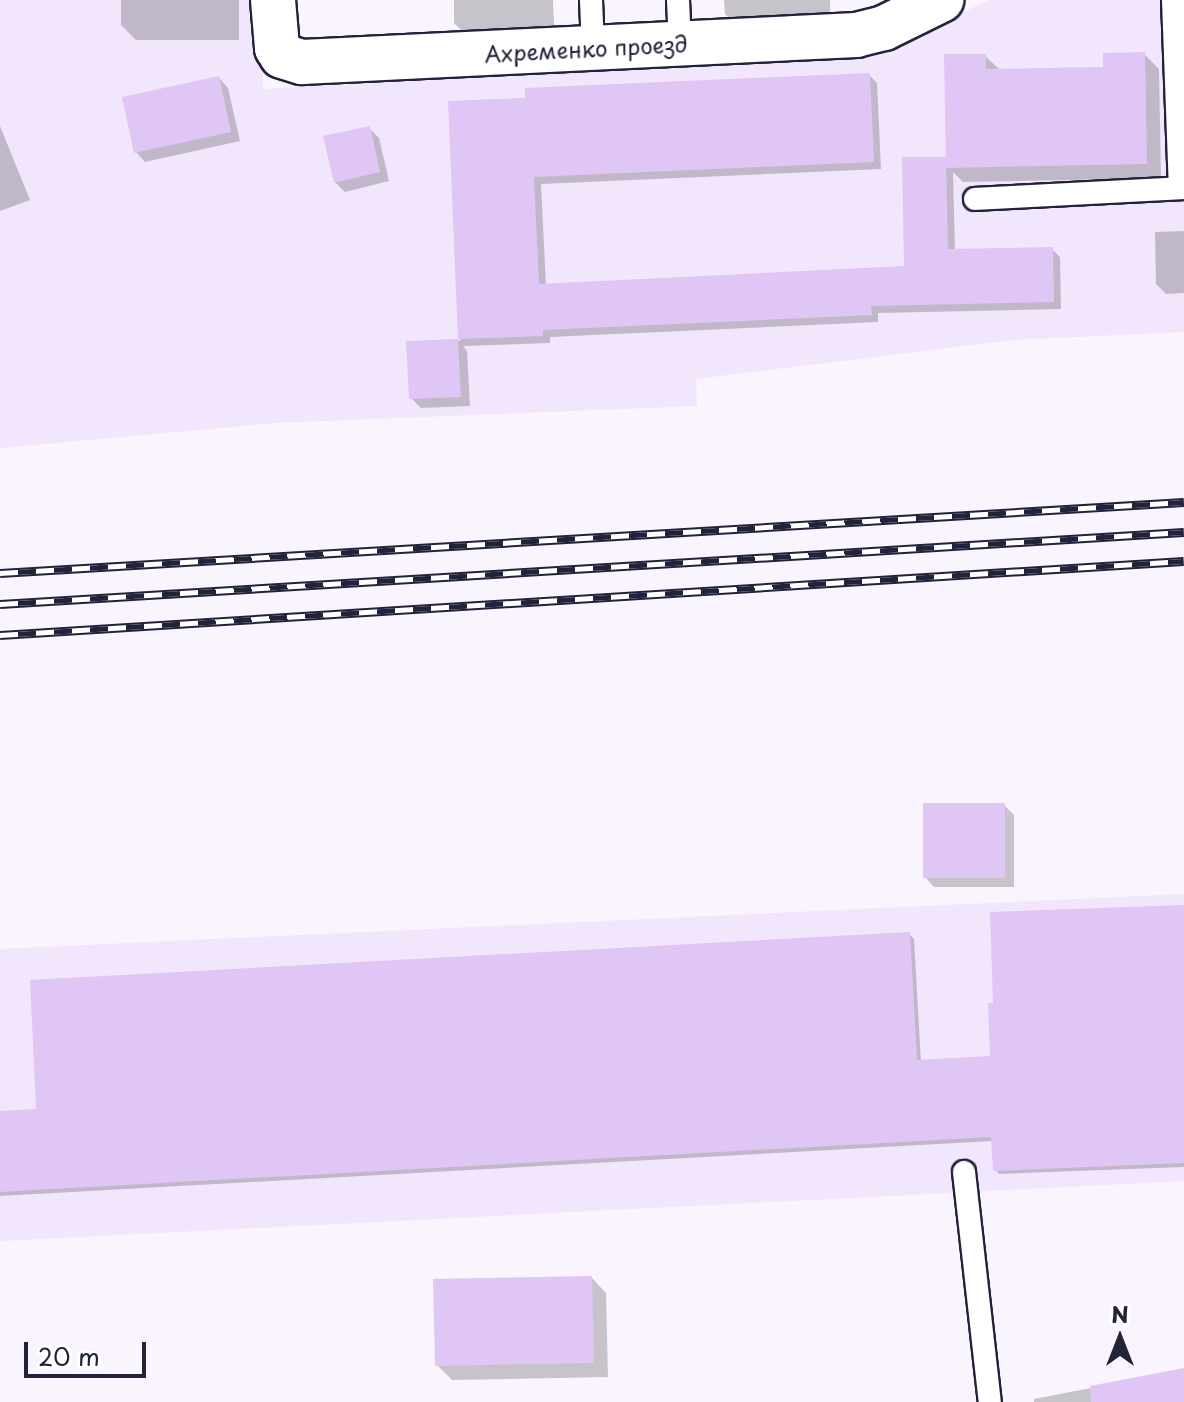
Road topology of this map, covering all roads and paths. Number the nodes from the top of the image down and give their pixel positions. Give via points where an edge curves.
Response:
1 (273, 0) edge
2 (591, 0) edge
3 (678, 0) edge
4 (941, 0) edge
5 (1173, 0) edge
6 (680, 44) junction
7 (593, 48) junction
8 (1182, 188) edge
9 (975, 199) dead end
10 (964, 1172) dead end
11 (990, 1402) edge

1 - 7 street, Ахременко проезд via 274,36 282,56 291,60
2 - 7 lane
3 - 6 lane
4 - 6 street, Ахременко проезд via 884,28 856,35
5 - 8 lane
6 - 7 street, Ахременко проезд
8 - 9 lane
10 - 11 lane

